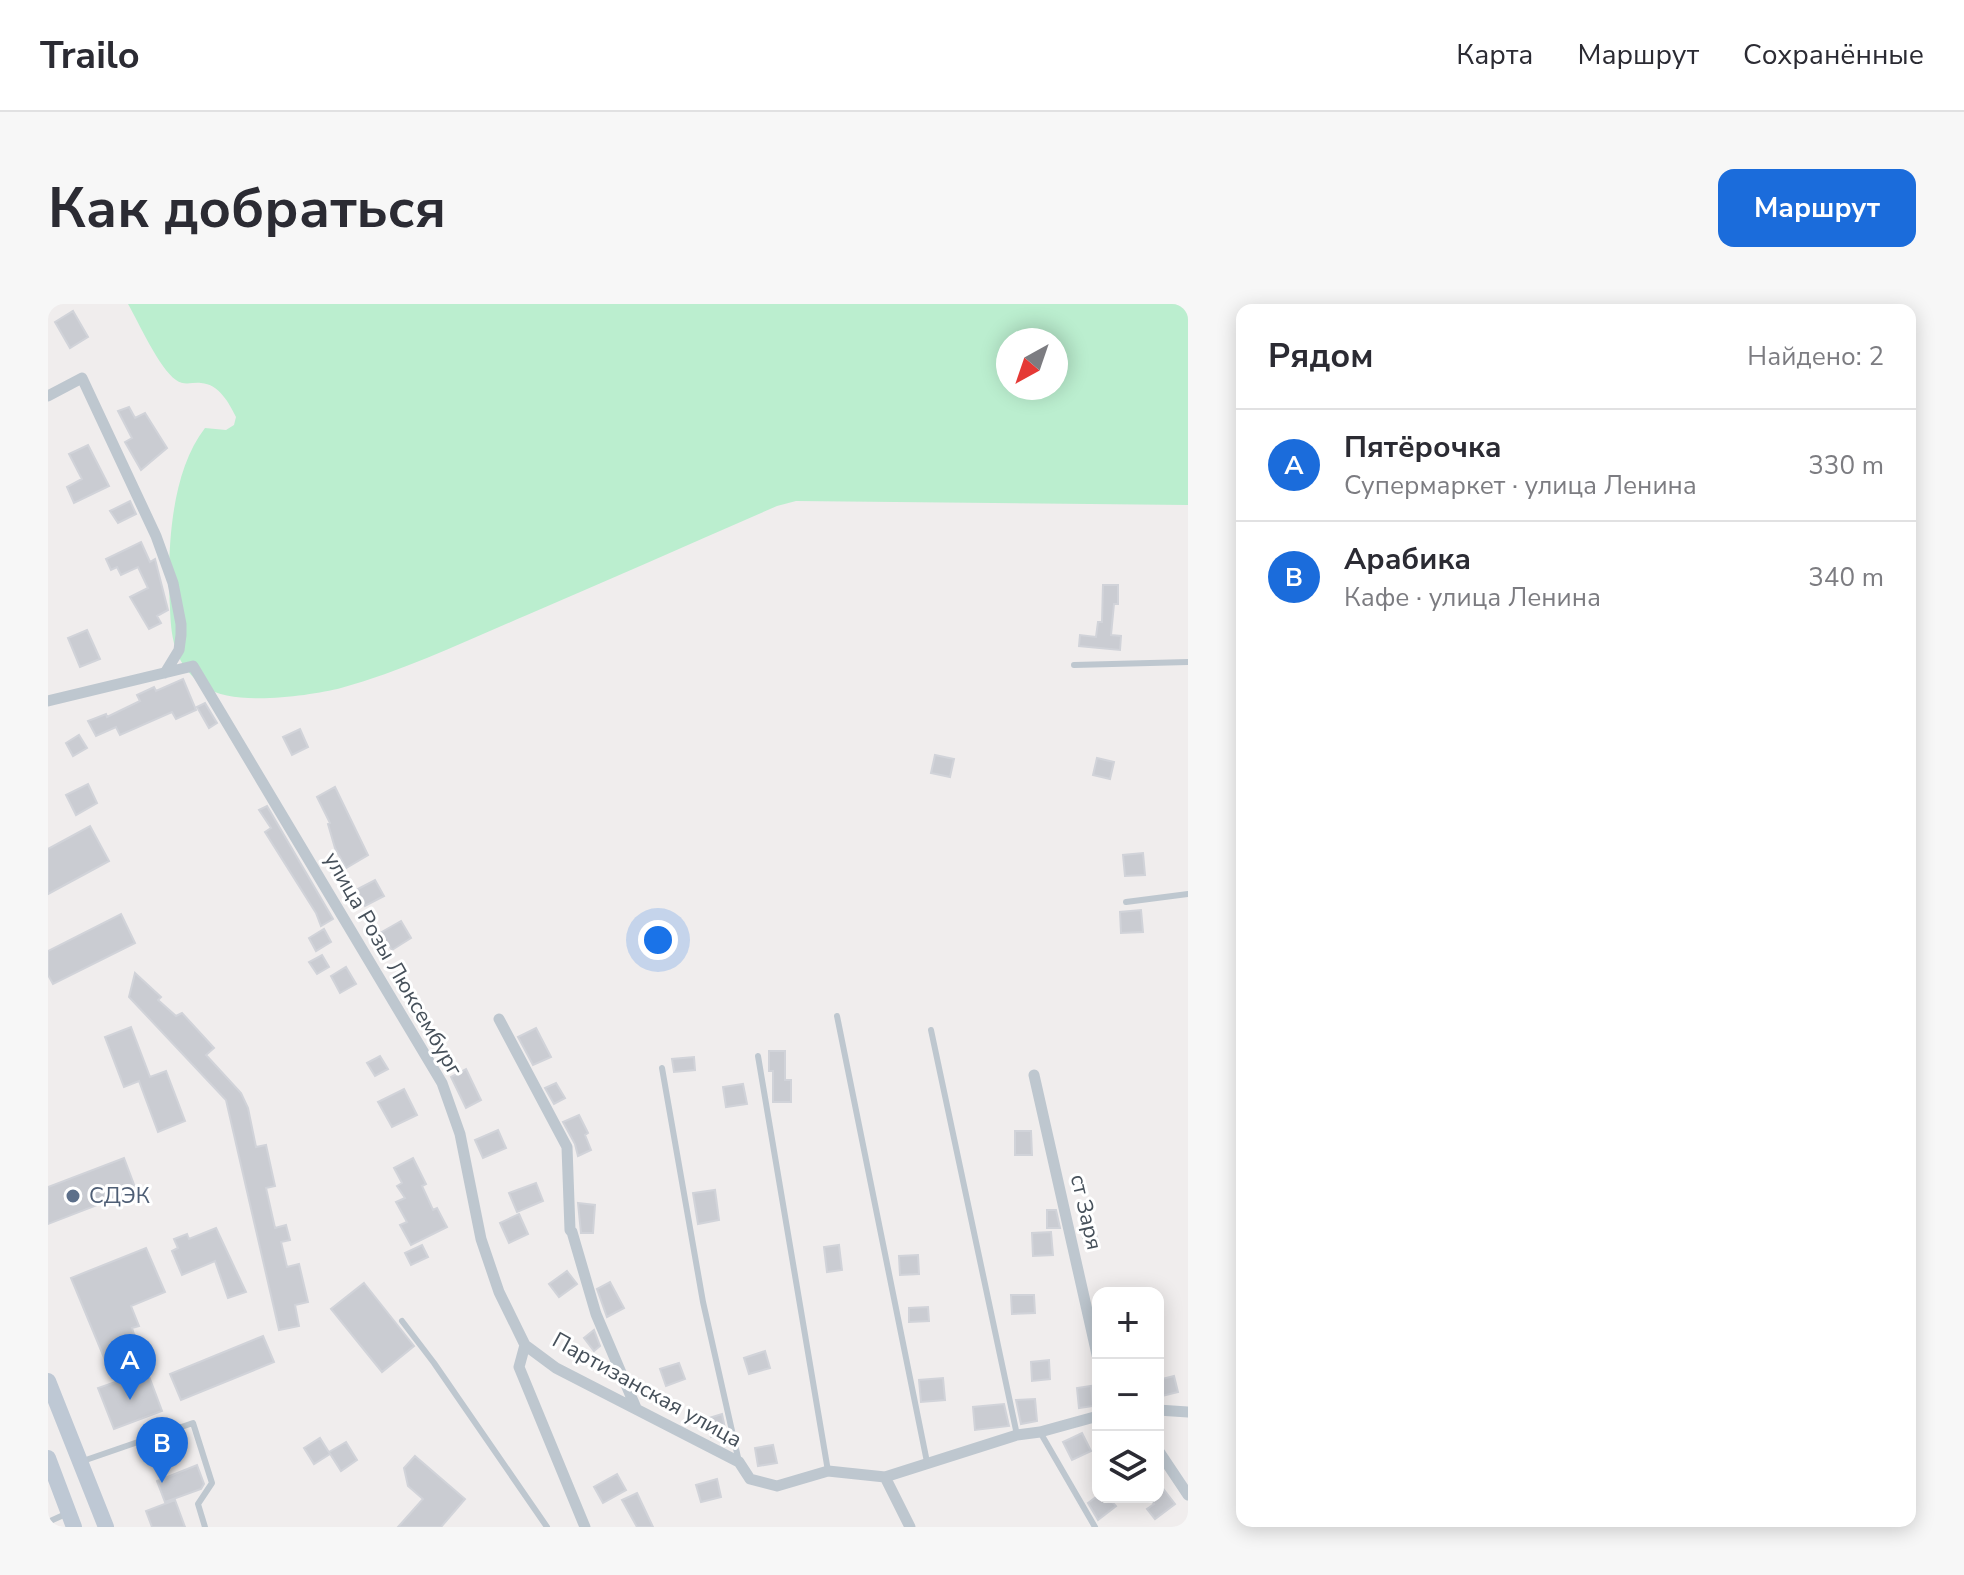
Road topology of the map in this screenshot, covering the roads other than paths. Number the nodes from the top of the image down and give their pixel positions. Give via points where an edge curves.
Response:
1 (48, 396) edge
2 (1188, 662) edge
3 (1074, 665) dead end
4 (165, 673) junction
5 (48, 701) edge
6 (1188, 894) edge
7 (1126, 902) dead end
8 (837, 1016) dead end
9 (499, 1019) dead end
10 (931, 1030) dead end
11 (758, 1056) dead end
12 (662, 1068) dead end
13 (1034, 1075) dead end
14 (402, 1321) dead end
15 (1092, 1332) edge
16 (525, 1345) junction
17 (48, 1381) edge
18 (636, 1408) junction
19 (1164, 1410) edge
20 (1188, 1412) edge
21 (1092, 1418) edge
22 (1040, 1432) junction
23 (1017, 1435) junction
24 (48, 1458) edge
25 (1164, 1459) edge
26 (80, 1462) junction
27 (739, 1462) junction
28 (927, 1462) junction
29 (828, 1471) junction
30 (885, 1477) junction
31 (1188, 1495) edge
32 (71, 1520) edge
33 (48, 1522) edge
34 (106, 1527) edge
35 (205, 1527) edge
36 (547, 1527) edge
37 (585, 1527) edge
38 (910, 1527) edge
39 (1095, 1527) edge

1 - 4 street via 82,378 156,536 181,624 179,650
2 - 3 lane
4 - 5 street
4 - 16 street, улица Розы Люксембург via 193,666 442,1083 460,1134 481,1239
6 - 7 lane
8 - 28 lane
9 - 18 street via 567,1147 570,1230 596,1314
10 - 23 lane
11 - 29 lane
12 - 27 lane via 703,1302
13 - 15 street, ст Заря
14 - 36 lane
16 - 18 street, Партизанская улица via 556,1368
16 - 37 street, улица Розы Люксембург via 519,1367
17 - 26 main road
18 - 27 street, Партизанская улица
19 - 20 street
21 - 22 street, Партизанская улица
22 - 23 street, Партизанская улица
22 - 39 lane
23 - 28 street, Партизанская улица
24 - 32 main road
25 - 31 street
26 - 34 main road
26 - 35 lane via 193,1423 212,1483 198,1504
27 - 29 street, Партизанская улица via 750,1479 777,1486
28 - 30 street, Партизанская улица
29 - 30 street, Партизанская улица
30 - 38 street
32 - 33 lane

